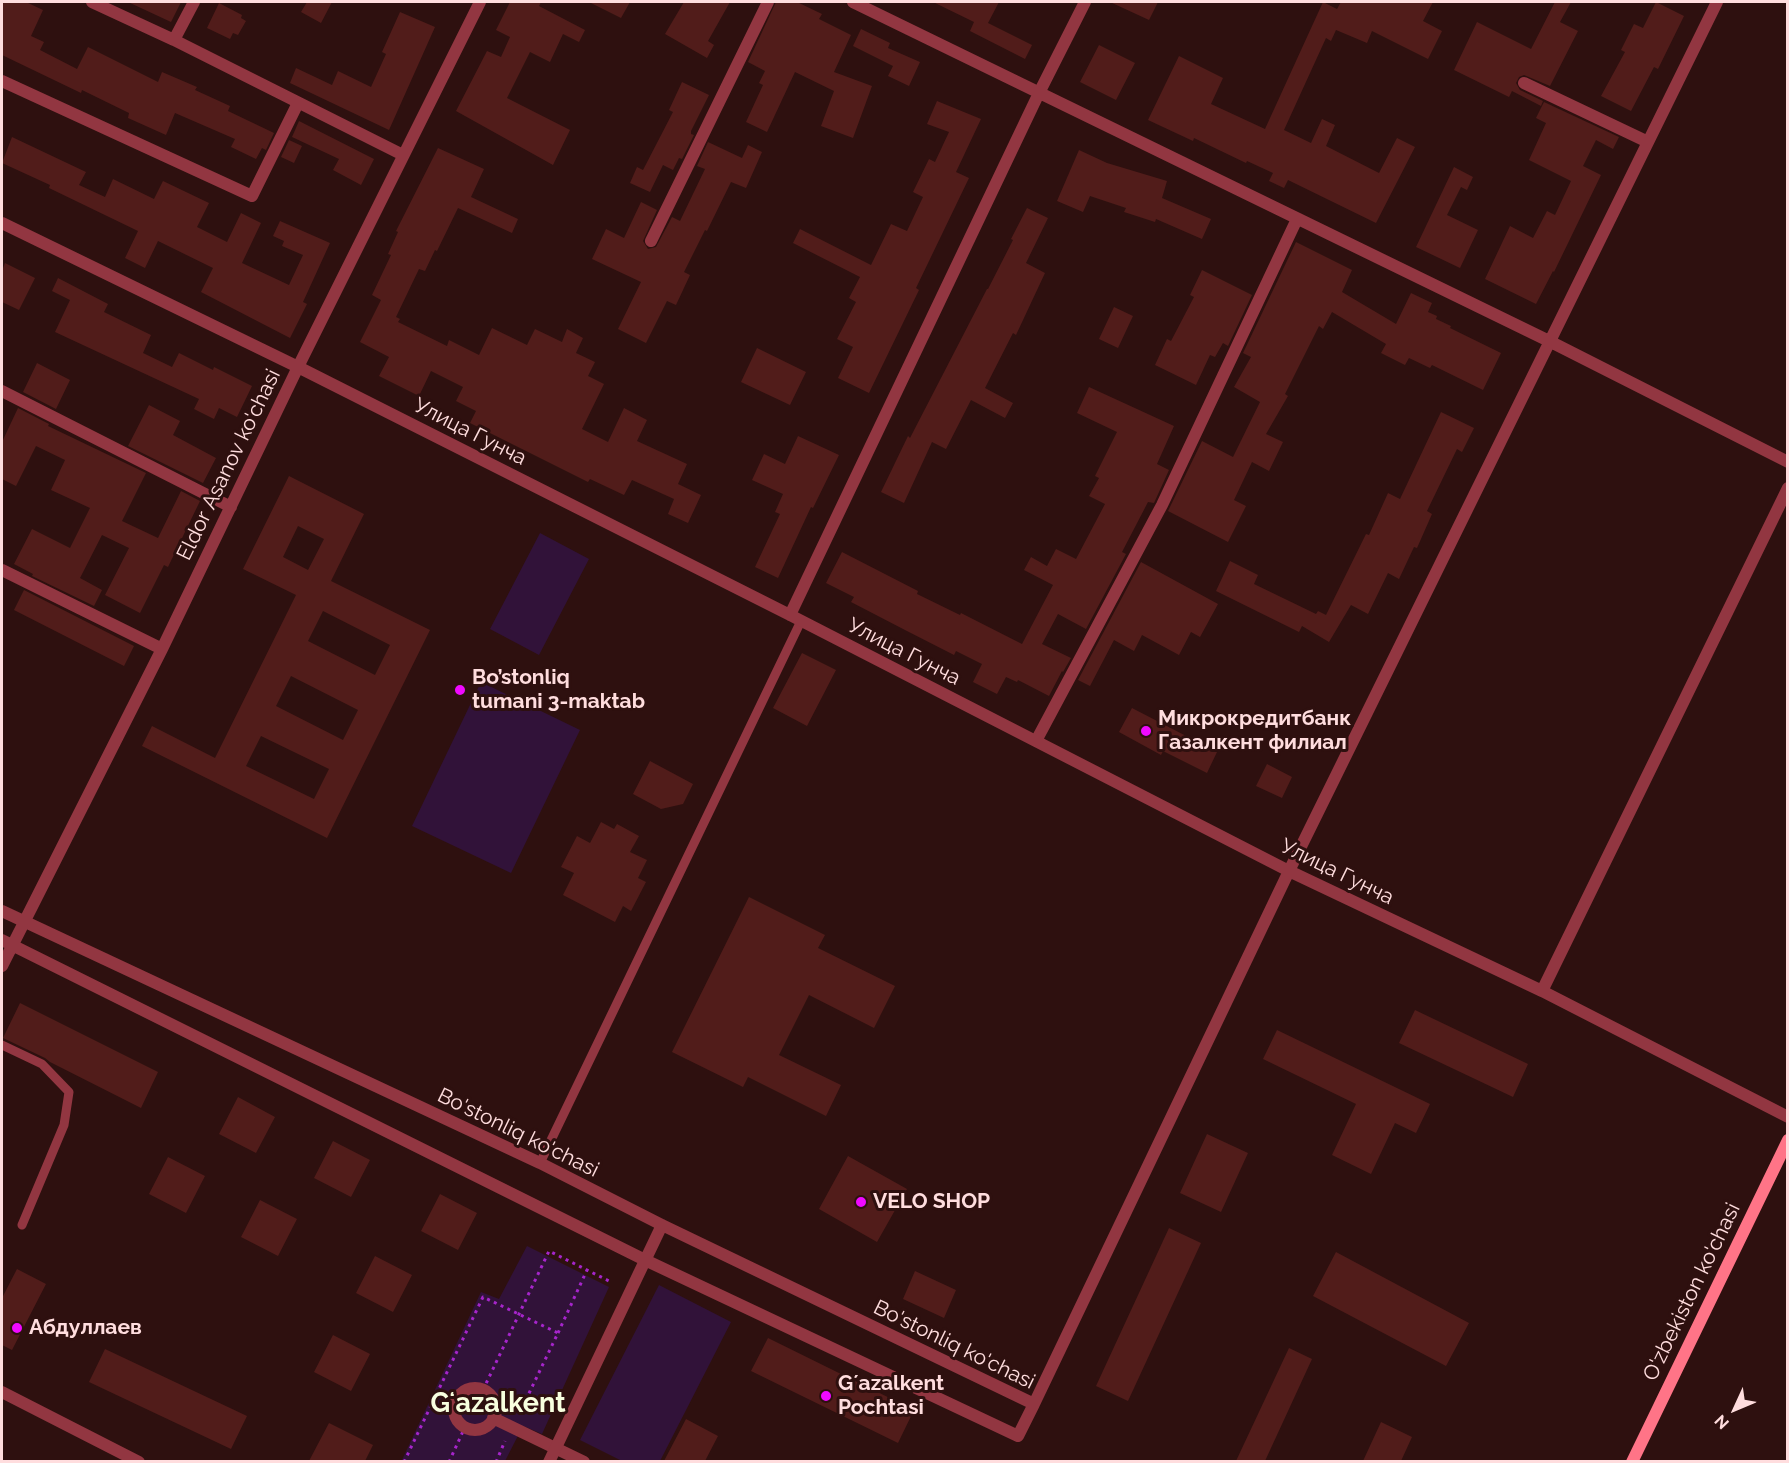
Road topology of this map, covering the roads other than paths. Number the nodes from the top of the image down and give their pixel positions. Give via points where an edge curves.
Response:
1 (92, 2) edge
2 (194, 2) edge
3 (480, 2) edge
4 (768, 2) edge
5 (853, 2) edge
6 (1085, 2) edge
7 (1717, 2) edge
8 (174, 40) junction
9 (2, 81) edge
10 (1524, 83) dead end
11 (1039, 93) junction
12 (298, 103) junction
13 (1648, 142) junction
14 (403, 155) junction
15 (1297, 219) junction
16 (2, 224) edge
17 (651, 241) dead end
18 (1549, 341) junction
19 (298, 367) junction
20 (2, 391) edge
21 (1788, 462) edge
22 (1788, 488) edge
23 (231, 507) junction
24 (2, 570) edge
25 (795, 618) junction
26 (162, 649) junction
27 (1036, 741) junction
28 (1289, 871) junction
29 (2, 911) edge
30 (22, 922) junction
31 (6, 942) edge
32 (2, 966) edge
33 (1542, 991) junction
34 (2, 1045) edge
35 (1788, 1117) edge
36 (1788, 1140) edge
37 (540, 1163) junction
38 (22, 1225) dead end
39 (662, 1225) junction
40 (645, 1260) junction
41 (2, 1392) edge
42 (1034, 1404) junction
43 (493, 1418) junction
44 (555, 1448) junction
45 (139, 1461) edge
46 (549, 1461) edge
47 (584, 1461) edge
48 (1632, 1461) edge

1 - 8 street
2 - 8 street
3 - 14 street, Eldor Asanov ko'chasi
4 - 17 street
5 - 11 street
6 - 11 street
7 - 13 street
8 - 12 street
9 - 12 street via 252,196
10 - 13 street
11 - 15 street
11 - 25 street
12 - 14 street
13 - 18 street
14 - 19 street, Eldor Asanov ko'chasi
15 - 18 street
15 - 27 street via 1162,505
16 - 19 street, Улица Гунча
18 - 21 street
18 - 28 street
19 - 23 street, Eldor Asanov ko'chasi
19 - 25 street, Улица Гунча
20 - 23 street
22 - 33 street
23 - 26 street, Eldor Asanov ko'chasi
24 - 26 street
25 - 27 street, Улица Гунча
25 - 37 lane
26 - 30 street, Eldor Asanov ko'chasi
27 - 28 street, Улица Гунча
28 - 33 street, Улица Гунча
28 - 42 street
29 - 30 street, Bo'stonliq ko'chasi
30 - 31 street, Eldor Asanov ko'chasi
30 - 37 street, Bo'stonliq ko'chasi
31 - 32 street, Eldor Asanov ko'chasi
31 - 40 street, Bo'stonliq ko'chasi
33 - 35 street, Улица Гунча
34 - 38 lane via 42,1064 69,1092 64,1125
36 - 48 main road, O'zbekiston ko'chasi
37 - 39 street, Bo'stonliq ko'chasi
39 - 40 street
39 - 42 street, Bo'stonliq ko'chasi
40 - 42 street, Bo'stonliq ko'chasi via 1018,1436
40 - 44 street
41 - 45 street
43 - 43 street via 494,1400 483,1390 464,1391 456,1400 454,1413 460,1425 481,1429
43 - 44 street
44 - 46 street
44 - 47 street

